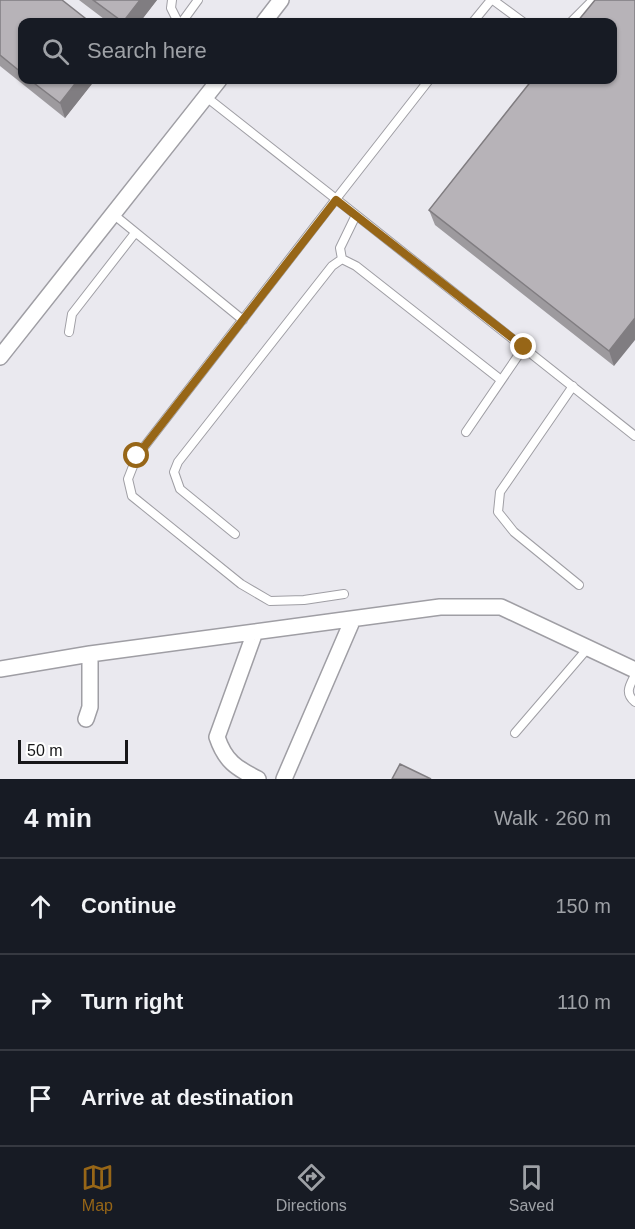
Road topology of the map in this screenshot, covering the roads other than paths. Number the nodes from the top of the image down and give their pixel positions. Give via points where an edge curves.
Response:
1 (172, 0) edge
2 (198, 0) edge
3 (281, 0) edge
4 (492, 0) edge
5 (593, 0) edge
6 (177, 18) edge
7 (183, 18) edge
8 (267, 18) edge
9 (476, 18) edge
10 (517, 18) edge
11 (575, 18) edge
12 (216, 84) edge
13 (426, 84) edge
14 (205, 96) junction
15 (336, 200) junction
16 (113, 214) junction
17 (356, 215) junction
18 (135, 233) junction
19 (342, 260) junction
20 (243, 320) junction
21 (69, 332) dead end
22 (524, 347) junction
23 (0, 357) edge
24 (501, 380) junction
25 (573, 386) junction
26 (466, 432) dead end
27 (635, 436) edge
28 (235, 534) dead end
29 (579, 585) dead end
30 (344, 594) dead end
31 (353, 619) junction
32 (255, 632) junction
33 (588, 648) junction
34 (90, 654) junction
35 (0, 669) edge
36 (635, 673) edge
37 (635, 702) edge
38 (86, 719) dead end
39 (515, 733) dead end
40 (258, 779) edge
41 (284, 779) edge

1 - 6 lane via 171,8
2 - 7 lane
3 - 8 street
4 - 9 lane
4 - 10 lane
5 - 11 lane
12 - 14 street
13 - 15 lane
14 - 15 lane
14 - 16 street
15 - 17 lane
15 - 20 lane
16 - 18 lane
16 - 23 street
17 - 19 lane via 340,248
17 - 22 lane
18 - 20 lane
18 - 21 lane via 72,314
19 - 24 lane via 356,266
19 - 28 lane via 332,266 174,472 180,489
20 - 30 lane via 137,456 128,479 132,496 241,584 270,601
22 - 24 lane
22 - 25 lane
24 - 26 lane
25 - 27 lane
25 - 29 lane via 500,492 498,512 514,532
31 - 32 street
31 - 33 street via 440,607 501,607
31 - 41 street
32 - 34 street
32 - 40 street via 217,737 223,754
33 - 36 street
33 - 39 lane
34 - 35 street
34 - 38 street via 90,707
36 - 37 lane via 628,689

